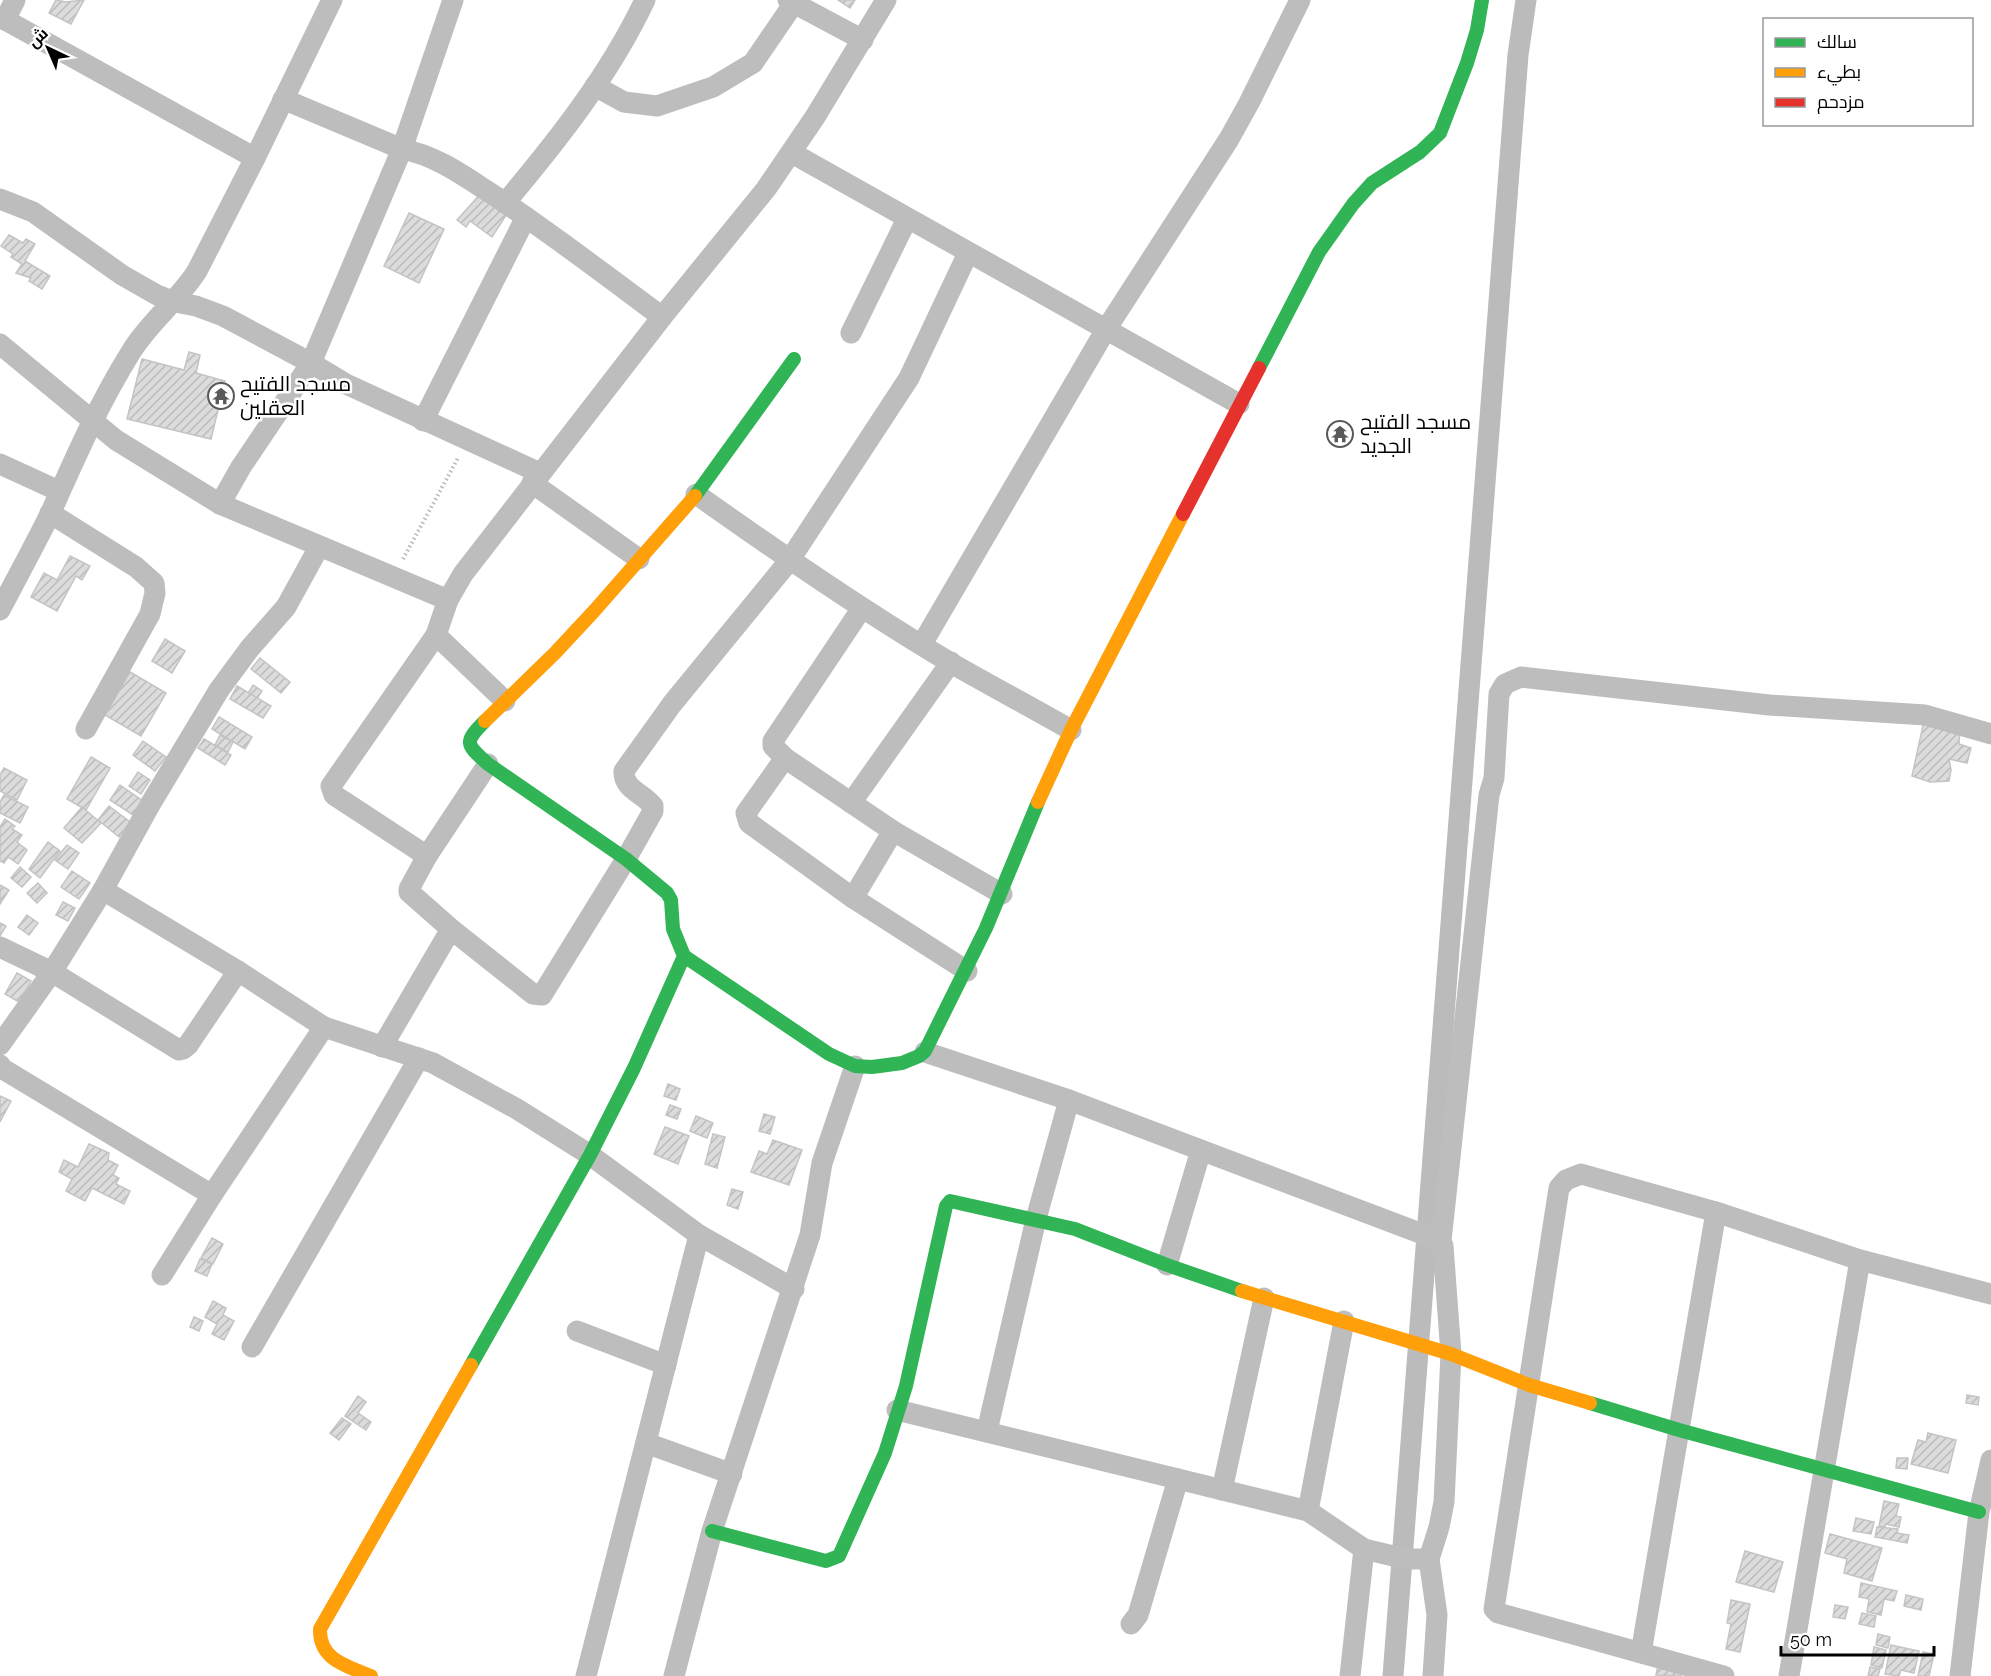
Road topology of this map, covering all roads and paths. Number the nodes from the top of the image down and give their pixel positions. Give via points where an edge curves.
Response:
1 (15, 0) edge
2 (332, 0) edge
3 (645, 0) edge
4 (886, 0) edge
5 (1300, 0) edge
6 (1482, 0) edge
7 (449, 1) edge
8 (791, 2) edge
9 (3, 19) edge
10 (863, 40) junction
11 (595, 86) junction
12 (283, 99) junction
13 (402, 149) junction
14 (792, 153) junction
15 (255, 158) junction
16 (505, 203) junction
17 (2, 205) edge
18 (526, 217) junction
19 (907, 219) junction
20 (968, 253) junction
21 (175, 302) junction
22 (662, 317) junction
23 (1105, 331) junction
24 (851, 333) dead end
25 (0, 344) edge
26 (794, 359) dead end
27 (311, 363) junction
28 (1239, 404) junction
29 (92, 421) junction
30 (423, 421) junction
31 (466, 441) junction
32 (0, 464) edge
33 (536, 478) junction
34 (59, 491) junction
35 (696, 494) junction
36 (220, 504) junction
37 (50, 513) junction
38 (319, 547) junction
39 (639, 559) junction
40 (789, 561) junction
41 (393, 577) junction
42 (448, 600) junction
43 (862, 608) junction
44 (0, 610) edge
45 (436, 635) junction
46 (922, 644) junction
47 (951, 662) junction
48 (506, 701) junction
49 (86, 729) dead end
50 (1071, 730) junction
51 (1991, 734) edge
52 (785, 758) junction
53 (488, 764) junction
54 (850, 803) junction
55 (893, 831) junction
56 (427, 856) junction
57 (626, 859) junction
58 (103, 890) junction
59 (1002, 894) junction
60 (853, 898) junction
61 (451, 929) junction
62 (0, 947) edge
63 (684, 956) junction
64 (238, 971) junction
65 (967, 971) junction
66 (52, 972) junction
67 (324, 1026) junction
68 (0, 1045) edge
69 (382, 1047) junction
70 (925, 1052) junction
71 (419, 1058) junction
72 (0, 1065) edge
73 (855, 1066) junction
74 (1069, 1100) junction
75 (1201, 1150) junction
76 (590, 1155) junction
77 (212, 1195) junction
78 (1716, 1212) junction
79 (1035, 1219) junction
80 (699, 1235) junction
81 (1441, 1241) junction
82 (1860, 1260) junction
83 (1167, 1265) junction
84 (162, 1275) dead end
85 (794, 1289) junction
86 (1991, 1294) edge
87 (1264, 1298) junction
88 (1344, 1321) junction
89 (577, 1331) dead end
90 (252, 1347) dead end
91 (1451, 1354) junction
92 (666, 1365) junction
93 (1529, 1385) junction
94 (897, 1410) junction
95 (1679, 1430) junction
96 (987, 1431) junction
97 (646, 1443) junction
98 (1991, 1460) edge
99 (1825, 1470) junction
100 (732, 1474) junction
101 (1178, 1479) junction
102 (1222, 1490) junction
103 (1308, 1511) junction
104 (1979, 1512) junction
105 (712, 1531) junction
106 (1364, 1549) junction
107 (1429, 1559) junction
108 (1131, 1624) dead end
109 (1641, 1653) junction
110 (371, 1676) edge
111 (586, 1676) edge
112 (674, 1676) edge
113 (1350, 1676) edge
114 (1433, 1676) edge
115 (1724, 1676) edge
116 (1789, 1676) edge
117 (1960, 1676) edge

1 - 9 street
2 - 12 street
3 - 11 street via 634,25
4 - 10 street
5 - 23 street via 1229,139
6 - 28 street via 1478,30 1440,133 1420,152 1372,183 1335,228
7 - 13 street
8 - 10 street
8 - 11 street via 753,63 713,87 657,106 624,102
9 - 15 street
10 - 14 street
11 - 16 street via 553,146
12 - 13 street
12 - 15 street
13 - 16 street via 438,160
13 - 27 street
14 - 19 street
14 - 22 street
15 - 21 street via 197,271
16 - 18 street
17 - 21 street via 33,213 139,286
18 - 22 street
18 - 30 street
19 - 20 street
19 - 24 street
20 - 23 street
20 - 40 street via 909,378
21 - 27 street via 223,316
21 - 29 street via 137,343
22 - 33 street
23 - 28 street
23 - 46 street
25 - 29 street
26 - 35 street
27 - 30 street
27 - 36 street
28 - 50 street
29 - 34 street
29 - 36 street via 140,456
30 - 31 street
31 - 33 street
31 - 41 path
32 - 34 street
33 - 39 street
33 - 42 street
34 - 37 street
35 - 39 street
35 - 40 street
36 - 38 street
37 - 44 street
37 - 49 street via 136,567 154,583 150,614
38 - 41 street
38 - 58 street via 286,607 219,690
39 - 48 street
40 - 43 street
40 - 57 street via 672,704 624,771 627,784 653,806
41 - 42 street
42 - 45 street
43 - 46 street
43 - 52 street via 773,741 775,750
45 - 48 street
45 - 56 street via 331,786 334,795
46 - 47 street
47 - 50 street
47 - 54 street
48 - 53 street via 469,741 470,747
50 - 59 street
51 - 81 street via 1925,715 1769,705 1521,676 1504,684 1499,694 1494,778 1489,795
52 - 54 street
52 - 60 street via 746,818
53 - 56 street
53 - 57 street
54 - 55 street
55 - 59 street
55 - 60 street
56 - 61 street via 409,892
57 - 61 street via 542,995 533,994
57 - 63 street via 670,896 673,929
58 - 64 street
58 - 66 street
59 - 65 street
60 - 65 street
61 - 69 street
62 - 66 street
63 - 73 street via 829,1054
63 - 76 street
64 - 66 street via 188,1045 179,1050
64 - 67 street
65 - 70 street
66 - 68 street
67 - 69 street
67 - 77 street
69 - 71 street
70 - 73 street via 895,1064
70 - 74 street
71 - 76 street via 491,1093
71 - 90 street
72 - 77 street
73 - 85 street via 825,1152 810,1235
74 - 75 street
74 - 79 street
75 - 81 street
75 - 83 street
76 - 80 street
76 - 110 street via 320,1629 319,1642 324,1652
77 - 84 street
78 - 82 street
78 - 93 street via 1581,1174 1566,1180 1557,1194
78 - 95 street
79 - 83 street via 1075,1229
79 - 94 street via 954,1201 948,1203 915,1350
79 - 96 street
80 - 85 street
80 - 92 street
81 - 91 street
82 - 86 street
82 - 99 street
83 - 87 street
85 - 100 street
87 - 88 street
87 - 102 street
88 - 91 street
88 - 103 street
89 - 92 street
91 - 93 street
91 - 107 street via 1444,1502
92 - 97 street
93 - 95 street
93 - 109 street via 1494,1609
94 - 96 street
94 - 105 street via 885,1453 839,1556 826,1560
95 - 99 street
95 - 109 street
96 - 101 street
97 - 100 street
97 - 111 street
98 - 104 street
99 - 104 street
99 - 116 street
100 - 105 street
101 - 102 street
101 - 108 street via 1138,1616
102 - 103 street
103 - 106 street
104 - 117 street
105 - 112 street
106 - 107 street via 1406,1559
106 - 113 street
107 - 114 street via 1437,1615
109 - 115 street

